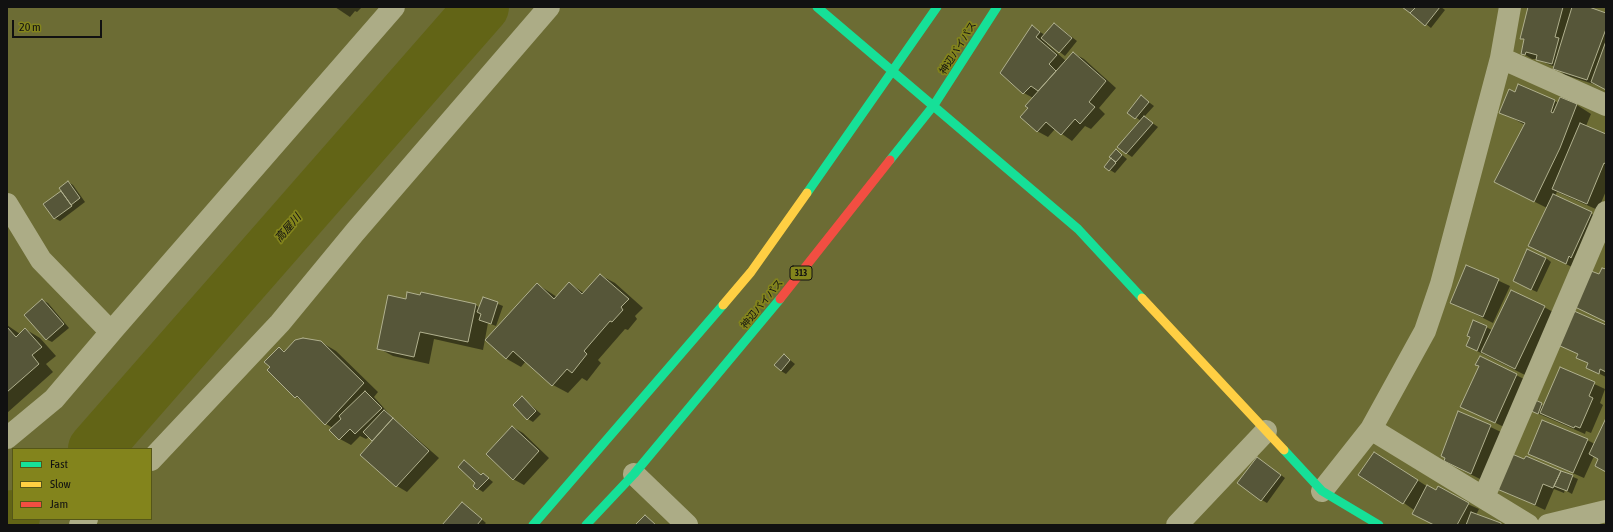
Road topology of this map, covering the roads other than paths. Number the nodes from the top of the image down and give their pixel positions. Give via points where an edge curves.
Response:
1 (394, 7) edge
2 (549, 7) edge
3 (817, 7) edge
4 (937, 7) edge
5 (997, 7) edge
6 (1510, 7) edge
7 (1500, 58) junction
8 (894, 71) junction
9 (934, 105) junction
10 (1606, 105) edge
11 (7, 204) edge
12 (1606, 212) edge
13 (111, 332) junction
14 (1371, 429) junction
15 (1266, 432) junction
16 (7, 438) edge
17 (152, 459) edge
18 (634, 474) junction
19 (1322, 491) junction
20 (1484, 497) junction
21 (1606, 511) edge
22 (533, 525) edge
23 (586, 525) edge
24 (687, 525) edge
25 (1177, 525) edge
26 (1379, 525) edge
27 (1528, 525) edge
28 (1548, 525) edge

1 - 13 street
2 - 17 street via 280,323
3 - 8 main road
4 - 8 main road
5 - 9 main road, 神辺バイパス / 313
6 - 7 street
7 - 10 street
7 - 14 street via 1441,284 1426,331
8 - 9 main road
8 - 22 main road via 751,272
9 - 15 main road via 1078,229
9 - 18 main road, 神辺バイパス / 313 via 758,327
11 - 13 street via 41,260
12 - 20 street
13 - 16 street via 54,399
14 - 19 street
14 - 20 street
15 - 19 main road
15 - 25 street
18 - 23 main road, 神辺バイパス / 313
18 - 24 street
19 - 26 main road
20 - 27 street
21 - 28 street

